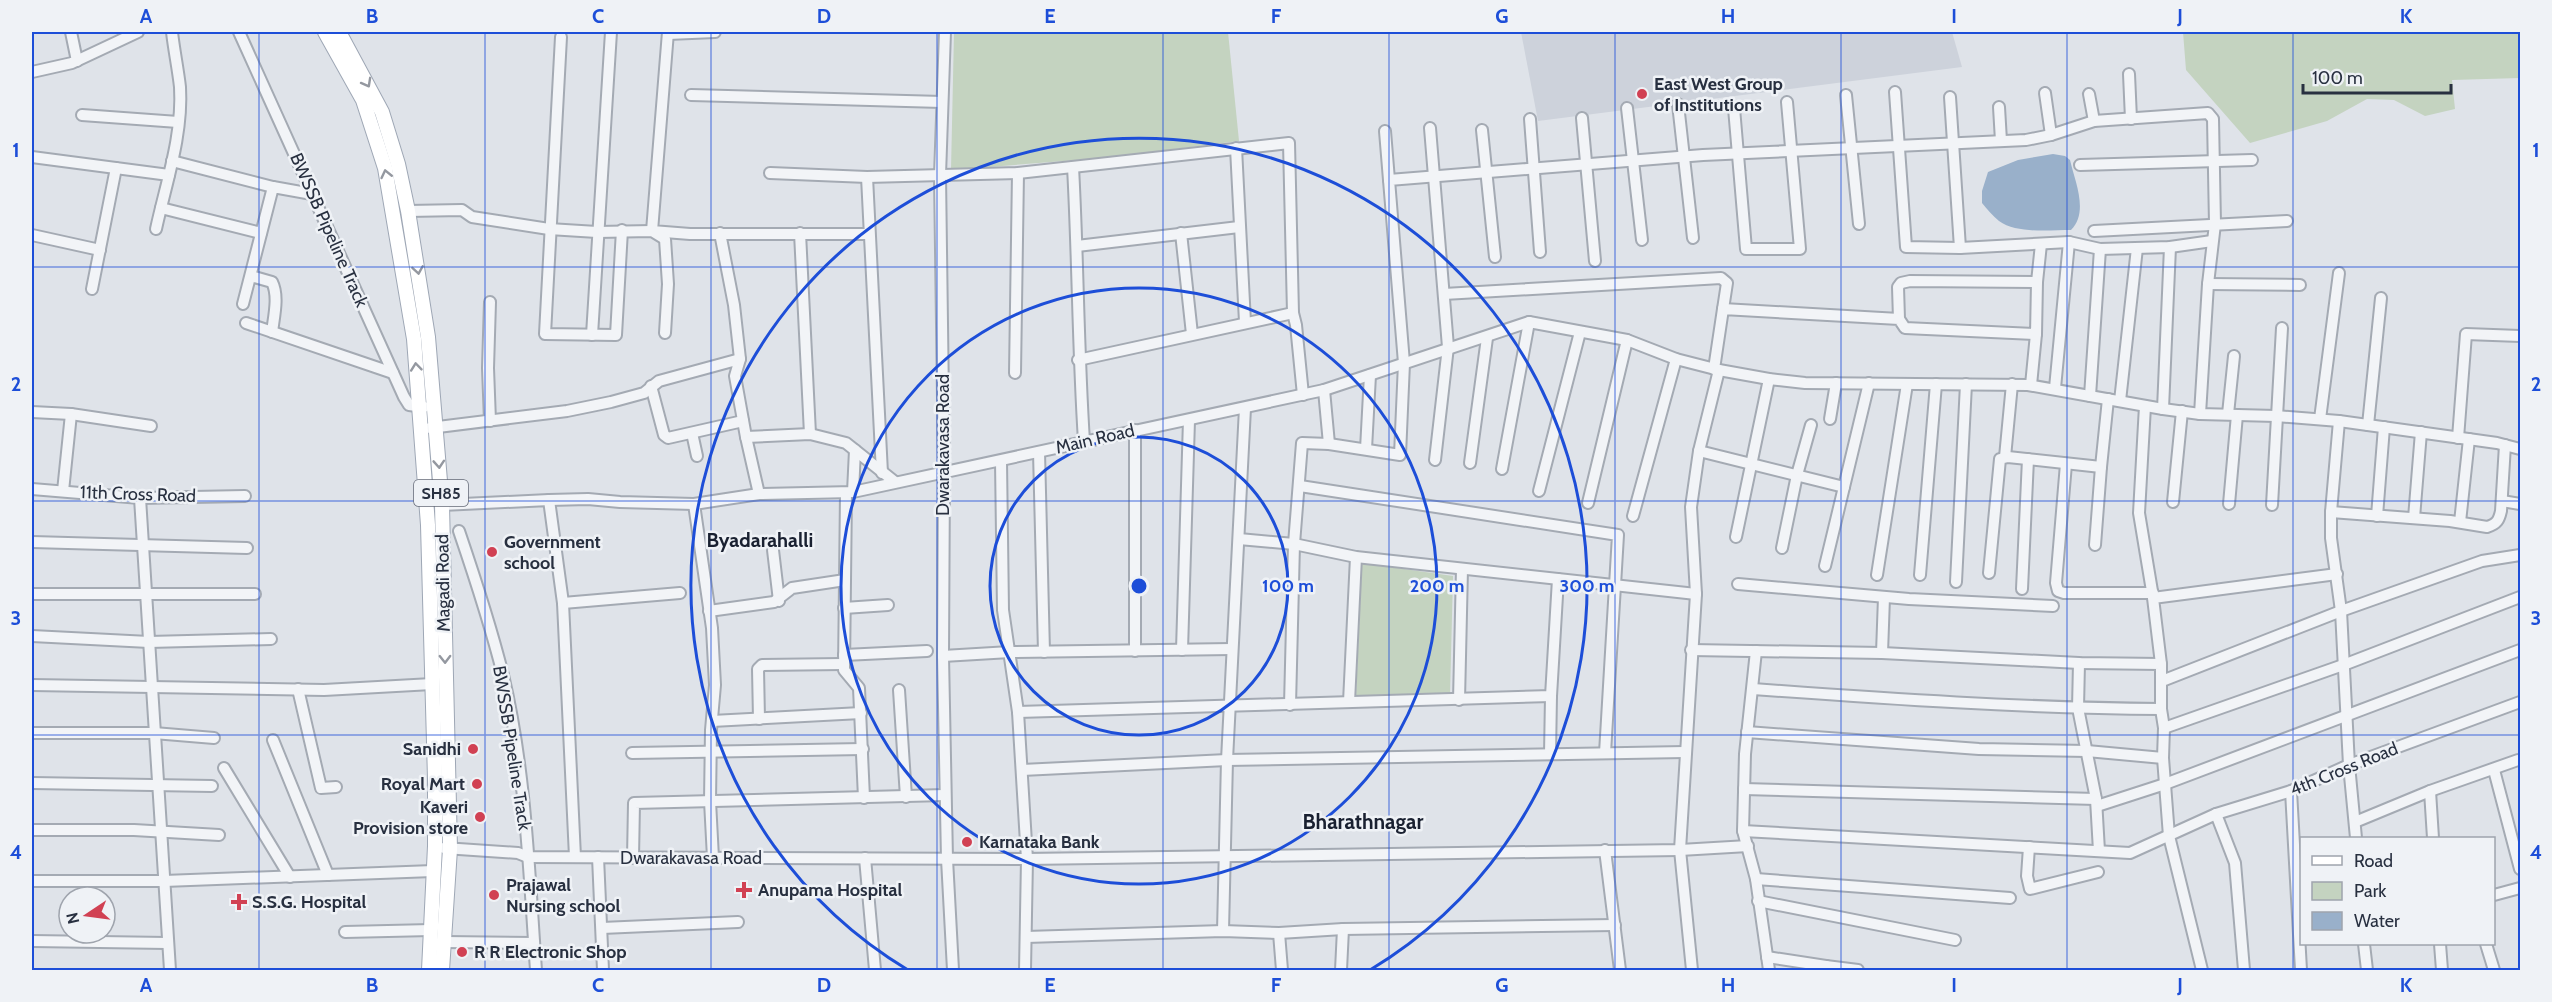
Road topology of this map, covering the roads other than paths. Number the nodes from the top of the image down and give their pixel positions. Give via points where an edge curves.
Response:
1 (71, 32) edge
2 (138, 32) edge
3 (172, 32) edge
4 (239, 32) edge
5 (325, 32) edge
6 (339, 32) edge
7 (611, 32) edge
8 (715, 32) edge
9 (945, 32) edge
10 (668, 33) edge
11 (561, 37) dead end
12 (77, 60) junction
13 (32, 72) edge
14 (2129, 74) dead end
15 (1895, 92) dead end
16 (2045, 93) dead end
17 (2089, 94) dead end
18 (691, 95) dead end
19 (1846, 95) dead end
20 (1950, 97) dead end
21 (942, 102) junction
22 (1787, 102) dead end
23 (1678, 104) dead end
24 (1999, 107) dead end
25 (1627, 108) dead end
26 (1734, 108) dead end
27 (82, 115) dead end
28 (1582, 118) dead end
29 (1530, 119) dead end
30 (2131, 119) junction
31 (2094, 121) junction
32 (178, 122) junction
33 (1430, 128) dead end
34 (1482, 130) dead end
35 (1385, 131) dead end
36 (2051, 135) junction
37 (2001, 141) junction
38 (1954, 143) junction
39 (1900, 146) junction
40 (1236, 148) junction
41 (1851, 148) junction
42 (1793, 151) junction
43 (1738, 153) junction
44 (32, 157) edge
45 (1682, 157) junction
46 (2215, 160) junction
47 (2252, 160) dead end
48 (172, 161) junction
49 (1632, 161) junction
50 (1585, 164) junction
51 (2080, 165) dead end
52 (1073, 166) junction
53 (116, 168) junction
54 (1533, 168) junction
55 (1485, 172) junction
56 (770, 173) dead end
57 (1018, 173) junction
58 (940, 175) junction
59 (169, 176) junction
60 (1436, 176) junction
61 (867, 177) junction
62 (1389, 180) junction
63 (273, 187) junction
64 (312, 194) junction
65 (161, 208) junction
66 (408, 211) junction
67 (2287, 221) dead end
68 (1859, 224) dead end
69 (2215, 224) junction
70 (1239, 227) junction
71 (156, 229) dead end
72 (549, 229) junction
73 (622, 231) junction
74 (652, 231) junction
75 (2094, 231) dead end
76 (261, 232) junction
77 (597, 232) junction
78 (720, 233) junction
79 (800, 233) junction
80 (1181, 233) junction
81 (869, 234) junction
82 (32, 235) edge
83 (1692, 238) dead end
84 (1642, 240) dead end
85 (2069, 242) junction
86 (2212, 242) junction
87 (2041, 244) junction
88 (1077, 246) junction
89 (2170, 247) junction
90 (1960, 248) junction
91 (2137, 248) junction
92 (2100, 249) junction
93 (100, 250) junction
94 (1540, 252) dead end
95 (1495, 257) dead end
96 (1595, 261) dead end
97 (2339, 273) dead end
98 (251, 276) junction
99 (2037, 282) junction
100 (2208, 284) junction
101 (2300, 285) dead end
102 (92, 290) dead end
103 (1444, 294) junction
104 (2381, 298) dead end
105 (490, 302) dead end
106 (243, 304) dead end
107 (1723, 309) junction
108 (1293, 313) junction
109 (1899, 319) junction
110 (1245, 322) junction
111 (1529, 322) junction
112 (246, 323) dead end
113 (2282, 328) dead end
114 (272, 332) junction
115 (1580, 332) junction
116 (665, 333) dead end
117 (1192, 334) junction
118 (2036, 334) junction
119 (592, 335) junction
120 (2520, 336) edge
121 (1487, 338) junction
122 (1627, 340) junction
123 (1448, 347) junction
124 (2234, 356) dead end
125 (740, 359) junction
126 (1676, 359) junction
127 (1078, 360) junction
128 (1404, 363) junction
129 (1717, 369) junction
130 (393, 373) junction
131 (1016, 373) dead end
132 (1370, 375) junction
133 (1769, 379) junction
134 (1836, 383) junction
135 (1869, 383) junction
136 (1907, 384) junction
137 (1936, 384) junction
138 (1966, 384) junction
139 (2012, 384) junction
140 (2031, 385) junction
141 (651, 386) junction
142 (2055, 388) junction
143 (1324, 390) junction
144 (1303, 395) junction
145 (2090, 396) junction
146 (2108, 399) junction
147 (2120, 401) junction
148 (2145, 406) junction
149 (427, 407) junction
150 (1245, 408) junction
151 (2163, 409) junction
152 (2182, 411) junction
153 (32, 412) edge
154 (71, 414) junction
155 (2199, 414) junction
156 (2233, 415) junction
157 (2276, 416) junction
158 (1830, 419) dead end
159 (2320, 419) junction
160 (1189, 420) junction
161 (490, 421) junction
162 (743, 421) junction
163 (2340, 421) junction
164 (1811, 425) dead end
165 (2368, 425) junction
166 (151, 426) dead end
167 (2384, 427) junction
168 (437, 428) junction
169 (422, 429) junction
170 (1135, 430) junction
171 (2421, 432) junction
172 (692, 433) junction
173 (810, 434) junction
174 (746, 437) junction
175 (2463, 438) junction
176 (1084, 441) junction
177 (1329, 444) junction
178 (2505, 445) junction
179 (2520, 448) edge
180 (1366, 449) junction
181 (855, 450) junction
182 (1699, 451) junction
183 (1039, 452) junction
184 (697, 456) dead end
185 (2005, 456) junction
186 (2028, 459) junction
187 (1435, 460) dead end
188 (1001, 461) junction
189 (1470, 463) dead end
190 (1751, 464) junction
191 (2066, 464) junction
192 (2101, 467) junction
193 (1502, 469) dead end
194 (882, 473) junction
195 (944, 473) junction
196 (1797, 475) junction
197 (895, 482) junction
198 (1300, 486) junction
199 (1845, 486) junction
200 (32, 489) edge
201 (63, 491) junction
202 (1539, 491) dead end
203 (849, 493) junction
204 (759, 494) junction
205 (245, 496) dead end
206 (140, 498) junction
207 (549, 500) junction
208 (2502, 501) junction
209 (2173, 502) dead end
210 (1588, 503) dead end
211 (694, 504) junction
212 (2229, 504) dead end
213 (2520, 504) edge
214 (442, 505) junction
215 (2272, 505) dead end
216 (2331, 512) junction
217 (1633, 516) dead end
218 (2377, 516) junction
219 (2414, 518) junction
220 (2460, 522) junction
221 (459, 531) dead end
222 (1736, 537) dead end
223 (1239, 539) junction
224 (32, 542) edge
225 (143, 544) junction
226 (1294, 544) junction
227 (2095, 545) dead end
228 (247, 548) dead end
229 (1782, 548) dead end
230 (773, 550) dead end
231 (2520, 555) edge
232 (1356, 557) junction
233 (1825, 566) dead end
234 (1462, 569) junction
235 (1989, 573) dead end
236 (1920, 574) dead end
237 (2337, 574) junction
238 (1877, 575) dead end
239 (1557, 579) junction
240 (844, 580) junction
241 (1956, 582) dead end
242 (1614, 583) junction
243 (1738, 584) dead end
244 (2022, 589) dead end
245 (680, 593) dead end
246 (32, 594) edge
247 (255, 594) dead end
248 (1696, 594) junction
249 (2153, 595) junction
250 (146, 596) junction
251 (1884, 597) junction
252 (2520, 597) edge
253 (779, 601) junction
254 (564, 603) junction
255 (888, 605) dead end
256 (2053, 606) dead end
257 (844, 608) junction
258 (709, 611) junction
259 (2341, 611) junction
260 (32, 636) edge
261 (271, 639) dead end
262 (149, 642) junction
263 (1232, 649) junction
264 (1182, 650) junction
265 (1691, 650) junction
266 (2520, 650) edge
267 (927, 651) dead end
268 (1135, 651) junction
269 (1756, 651) junction
270 (1010, 652) junction
271 (1044, 652) junction
272 (1882, 652) junction
273 (943, 656) junction
274 (844, 660) junction
275 (2079, 663) junction
276 (2161, 664) junction
277 (2346, 664) junction
278 (2162, 681) junction
279 (432, 684) junction
280 (32, 685) edge
281 (152, 688) junction
282 (298, 689) junction
283 (1753, 689) junction
284 (899, 690) dead end
285 (1551, 696) junction
286 (1459, 700) junction
287 (1349, 702) junction
288 (2520, 702) edge
289 (1290, 705) junction
290 (1230, 707) junction
291 (2078, 708) junction
292 (2161, 709) junction
293 (1018, 712) junction
294 (861, 713) junction
295 (2348, 715) junction
296 (759, 719) junction
297 (712, 721) junction
298 (2164, 728) junction
299 (1747, 732) junction
300 (32, 733) edge
301 (154, 734) junction
302 (214, 738) dead end
303 (273, 740) dead end
304 (863, 749) junction
305 (1685, 752) junction
306 (2087, 752) junction
307 (632, 753) dead end
308 (711, 753) junction
309 (1605, 753) junction
310 (1550, 754) junction
311 (2163, 758) junction
312 (1227, 760) junction
313 (2518, 760) dead end
314 (2349, 765) junction
315 (224, 768) dead end
316 (1022, 770) junction
317 (2494, 770) junction
318 (32, 783) edge
319 (2165, 784) junction
320 (159, 785) junction
321 (212, 786) dead end
322 (336, 787) dead end
323 (1744, 789) junction
324 (2291, 791) junction
325 (2430, 791) junction
326 (945, 795) junction
327 (906, 797) junction
328 (864, 798) junction
329 (710, 801) junction
330 (2097, 802) junction
331 (2216, 814) junction
332 (2355, 822) junction
333 (32, 830) edge
334 (160, 831) junction
335 (1743, 831) junction
336 (219, 835) dead end
337 (2169, 836) junction
338 (2356, 837) edge
339 (2433, 837) edge
340 (435, 846) junction
341 (1748, 846) junction
342 (2029, 847) junction
343 (450, 849) junction
344 (1605, 850) junction
345 (1680, 850) junction
346 (2099, 851) junction
347 (1224, 856) junction
348 (528, 857) junction
349 (575, 857) junction
350 (598, 857) junction
351 (633, 858) junction
352 (713, 858) junction
353 (865, 858) junction
354 (947, 859) junction
355 (1027, 859) junction
356 (2520, 869) edge
357 (433, 872) junction
358 (2098, 872) dead end
359 (328, 875) junction
360 (290, 877) junction
361 (1755, 879) junction
362 (32, 881) edge
363 (164, 881) junction
364 (2520, 888) edge
365 (2495, 895) edge
366 (2010, 898) dead end
367 (1758, 901) junction
368 (738, 922) dead end
369 (1615, 925) junction
370 (602, 928) junction
371 (1343, 928) junction
372 (431, 930) junction
373 (1223, 931) junction
374 (345, 932) dead end
375 (1279, 933) junction
376 (1026, 937) junction
377 (32, 940) edge
378 (1955, 940) dead end
379 (444, 942) junction
380 (167, 943) junction
381 (534, 943) junction
382 (2364, 945) edge
383 (2440, 945) edge
384 (2486, 945) edge
385 (1767, 957) junction
386 (1826, 968) edge
387 (170, 970) edge
388 (429, 970) edge
389 (441, 970) edge
390 (536, 970) edge
391 (603, 970) edge
392 (875, 970) edge
393 (953, 970) edge
394 (1025, 970) edge
395 (1282, 970) edge
396 (1341, 970) edge
397 (1620, 970) edge
398 (1692, 970) edge
399 (1769, 970) edge
400 (1858, 970) edge
401 (2202, 970) edge
402 (2244, 970) edge
403 (2301, 970) edge
404 (2367, 970) edge
405 (2442, 970) edge
406 (2494, 970) edge

1 - 12 street
2 - 12 street
3 - 32 street via 180,88
4 - 64 street, BWSSB Pipeline Track
149 -> 5 main road, Magadi Road / SH85 via 385,168 363,100
6 -> 66 main road, Magadi Road / SH85 via 382,112
7 - 77 street
8 - 10 street
9 - 21 street, Dwarakavasa Road
10 - 74 street
11 - 72 street
12 - 13 street
14 - 30 street
15 - 39 street
16 - 36 street
17 - 31 street
18 - 21 street
19 - 41 street
20 - 38 street
21 - 58 street, Dwarakavasa Road
22 - 42 street
23 - 45 street
24 - 37 street
25 - 49 street
26 - 43 street
27 - 32 street
28 - 50 street
29 - 54 street
30 - 31 street
30 - 46 street via 2208,113 2213,119
31 - 36 street
32 - 48 street
33 - 60 street
34 - 55 street
35 - 62 street
36 - 37 street
37 - 38 street
38 - 39 street
38 - 90 street
39 - 41 street
39 - 90 street via 1906,247
40 - 52 street
40 - 70 street
40 - 108 street via 1288,143
41 - 42 street
41 - 68 street
42 - 43 street
42 - 43 street via 1800,249 1746,249
43 - 45 street
44 - 53 street
45 - 49 street
45 - 83 street
46 - 47 street
46 - 51 street
46 - 69 street
48 - 59 street
48 - 63 street
49 - 50 street
49 - 84 street
50 - 54 street
50 - 96 street
52 - 57 street
52 - 88 street
53 - 59 street
53 - 93 street
54 - 55 street
54 - 94 street
55 - 60 street
55 - 95 street
56 - 61 street
57 - 58 street
57 - 131 street
58 - 61 street
58 - 195 street, Dwarakavasa Road
59 - 65 street
60 - 62 street
60 - 103 street
61 - 81 street
62 - 128 street
63 - 64 street
63 - 76 street
64 - 130 street, BWSSB Pipeline Track
65 - 71 street
65 - 76 street
66 - 72 street via 462,210 472,217
66 -> 149 main road, Magadi Road / SH85 via 428,337
67 - 69 street
69 - 75 street
69 - 86 street
70 - 80 street
70 - 110 street
72 - 77 street
72 - 119 street via 545,334
73 - 74 street
73 - 77 street
73 - 119 street via 616,335
74 - 78 street
74 - 116 street via 665,239
76 - 98 street
77 - 119 street
78 - 79 street
78 - 125 street
79 - 81 street
79 - 173 street
80 - 88 street
80 - 117 street
81 - 194 street
82 - 93 street
85 - 87 street
85 - 92 street
85 - 142 street
86 - 89 street
86 - 100 street
87 - 90 street
87 - 99 street
88 - 127 street
89 - 91 street
89 - 151 street
91 - 92 street
91 - 147 street
92 - 145 street
93 - 102 street
97 - 159 street
98 - 106 street
98 - 114 street via 274,285
99 - 109 street via 1901,283
99 - 118 street
100 - 101 street
100 - 155 street
103 - 107 street via 1721,279 1727,283
103 - 123 street
104 - 165 street
105 - 161 street
107 - 109 street
107 - 129 street
108 - 110 street
108 - 144 street
109 - 118 street via 1905,328
110 - 117 street
111 - 115 street
111 - 121 street, Main Road
111 - 193 street
112 - 114 street
113 - 157 street
114 - 130 street
115 - 122 street
115 - 202 street
117 - 127 street
118 - 140 street
120 - 175 street via 2466,334
121 - 123 street, Main Road
121 - 189 street
122 - 126 street
122 - 210 street
123 - 128 street, Main Road
123 - 187 street
124 - 156 street
125 - 141 street
125 - 162 street via 735,376
126 - 129 street
126 - 217 street
127 - 176 street
128 - 132 street, Main Road
128 - 180 street via 1400,456
129 - 133 street
129 - 182 street
130 - 149 street, BWSSB Pipeline Track via 409,405
132 - 143 street, Main Road
132 - 180 street
133 - 134 street
133 - 190 street
134 - 135 street
134 - 158 street
135 - 136 street
135 - 199 street
136 - 137 street
136 - 238 street
137 - 138 street
137 - 236 street
138 - 139 street
138 - 241 street
139 - 140 street
139 - 185 street
140 - 142 street
141 - 161 street via 637,396 611,402
141 - 172 street via 665,438
142 - 145 street
143 - 144 street, Main Road
143 - 177 street
144 - 150 street, Main Road
145 - 146 street
146 - 147 street
146 - 192 street
147 - 148 street
148 - 151 street
148 - 249 street via 2139,513
149 - 168 main road, Magadi Road / SH85
149 - 169 main road, Magadi Road / SH85
150 - 160 street, Main Road
150 - 223 street
151 - 152 street
152 - 155 street
152 - 209 street
153 - 154 street
154 - 166 street
154 - 201 street
155 - 156 street
156 - 157 street
156 - 212 street
157 - 159 street
157 - 215 street
159 - 163 street
160 - 170 street, Main Road
160 - 264 street
161 - 168 street
162 - 172 street
162 - 174 street
163 - 165 street
163 - 216 street
164 - 196 street
165 - 167 street
167 - 171 street
167 - 218 street
168 - 169 street
168 -> 214 main road, Magadi Road / SH85
169 - 279 main road, Magadi Road / SH85
170 - 176 street, Main Road
170 - 268 street
171 - 175 street
171 - 219 street
172 - 184 street
173 - 174 street
173 - 181 street via 846,443
174 - 204 street
175 - 178 street
175 - 220 street
176 - 183 street, Main Road
177 - 180 street
177 - 198 street via 1302,443
178 - 179 street
178 - 208 street
181 - 194 street
181 - 203 street
182 - 190 street
182 - 248 street via 1691,507
183 - 188 street, Main Road
183 - 271 street
185 - 186 street
185 - 235 street via 2000,459
186 - 191 street
186 - 244 street
188 - 195 street, Main Road
188 - 270 street via 1003,610
190 - 196 street
190 - 222 street
191 - 192 street
191 - 249 street via 2058,591
192 - 227 street
194 - 197 street
195 - 197 street, Main Road
195 - 273 street, Dwarakavasa Road
196 - 199 street
196 - 229 street
197 - 203 street, Main Road
198 - 226 street
198 - 242 street via 1618,535
199 - 233 street
200 - 201 street, 11th Cross Road
201 - 206 street, 11th Cross Road
203 - 204 street, Main Road
203 - 240 street
204 - 211 street, Main Road
205 - 206 street, 11th Cross Road
206 - 225 street
207 - 211 street, Main Road
207 - 214 street, Main Road
207 - 254 street
208 - 213 street
208 - 220 street via 2493,525
211 - 258 street
214 -> 343 main road, Magadi Road / SH85
216 - 218 street
216 - 237 street
218 - 219 street
219 - 220 street
221 - 348 street, BWSSB Pipeline Track via 503,676 517,754
223 - 226 street
223 - 263 street
224 - 225 street
225 - 228 street
225 - 250 street
226 - 232 street
226 - 289 street
230 - 253 street
231 - 259 street via 2482,561
232 - 234 street
232 - 287 street
234 - 239 street
234 - 286 street
237 - 249 street
237 - 259 street
239 - 242 street
239 - 285 street
240 - 253 street via 792,588
240 - 257 street
242 - 248 street
242 - 309 street
243 - 251 street
245 - 254 street
246 - 250 street
247 - 250 street
248 - 265 street
249 - 276 street
250 - 262 street
251 - 256 street
251 - 272 street
252 - 277 street
253 - 258 street
254 - 349 street
255 - 257 street
257 - 274 street
258 - 297 street via 715,685
259 - 277 street
259 - 278 street
260 - 262 street
261 - 262 street
262 - 281 street
263 - 264 street
263 - 290 street
264 - 268 street
265 - 269 street
265 - 305 street
266 - 295 street
267 - 274 street
268 - 271 street
269 - 272 street
269 - 283 street
270 - 271 street
270 - 273 street
270 - 293 street
272 - 275 street
273 - 326 street, Dwarakavasa Road
274 - 294 street via 843,670 859,688
274 - 296 street via 762,665 758,669
275 - 276 street
275 - 291 street
276 - 278 street
277 - 295 street
277 - 298 street
278 - 292 street
279 - 282 street
279 - 340 main road, Magadi Road / SH85
280 - 281 street
281 - 282 street
281 - 301 street
282 - 322 street via 321,788
283 - 291 street
283 - 299 street
284 - 327 street
285 - 286 street
285 - 310 street
286 - 287 street
287 - 289 street
288 - 314 street, 4th Cross Road
289 - 290 street
290 - 293 street
290 - 312 street
291 - 292 street
291 - 306 street
292 - 298 street
293 - 316 street
294 - 296 street
294 - 304 street
295 - 314 street
295 - 319 street
296 - 297 street
297 - 308 street
298 - 311 street
299 - 306 street via 1979,749
299 - 323 street
300 - 301 street
301 - 302 street
301 - 320 street
303 - 359 street
304 - 308 street
304 - 328 street
305 - 309 street
305 - 345 street
306 - 311 street
306 - 330 street
307 - 308 street
308 - 329 street
309 - 310 street
310 - 312 street
311 - 319 street
312 - 316 street
312 - 347 street
313 - 317 street
314 - 324 street, 4th Cross Road
314 - 332 street
315 - 360 street
316 - 355 street
317 - 325 street
317 - 356 street
318 - 320 street
319 - 330 street
319 - 337 street
320 - 321 street
320 - 334 street
323 - 330 street
323 - 335 street
324 - 331 street, 4th Cross Road
324 - 403 street
325 - 332 street
325 - 339 street
326 - 327 street
326 - 354 street, Dwarakavasa Road
327 - 328 street
328 - 329 street
329 - 351 street via 634,803
329 - 352 street
330 - 346 street
331 - 337 street, 4th Cross Road
331 - 402 street via 2235,863
332 - 338 street
333 - 334 street
334 - 336 street
334 - 363 street
335 - 341 street
335 - 342 street, 4th Cross Road
337 - 346 street, 4th Cross Road via 2130,852
337 - 401 street
340 - 343 street, Dwarakavasa Road
340 - 357 main road, Magadi Road / SH85
341 - 345 street
341 - 361 street
342 - 346 street, 4th Cross Road
342 - 358 street via 2030,889
343 - 348 street, Dwarakavasa Road
343 - 379 main road, Magadi Road / SH85
344 - 345 street
344 - 347 street
344 - 369 street
345 - 398 street
347 - 355 street
347 - 373 street
348 - 349 street, Dwarakavasa Road
348 - 381 street, BWSSB Pipeline Track
349 - 350 street, Dwarakavasa Road
350 - 351 street, Dwarakavasa Road
350 - 370 street
351 - 352 street, Dwarakavasa Road
352 - 353 street, Dwarakavasa Road
353 - 354 street, Dwarakavasa Road
353 - 392 street
354 - 355 street
354 - 393 street, Dwarakavasa Road
355 - 376 street
357 - 359 street
357 - 372 main road, Magadi Road / SH85
359 - 360 street
360 - 363 street
361 - 366 street
361 - 367 street
362 - 363 street
363 - 380 street
364 - 365 street
367 - 378 street
367 - 385 street
368 - 370 street
369 - 371 street
369 - 397 street
370 - 391 street
371 - 375 street
371 - 396 street
372 - 374 street
372 - 388 main road, Magadi Road / SH85
373 - 375 street
373 - 376 street
375 - 395 street
376 - 394 street
377 - 380 street
379 - 381 street
379 - 389 main road, Magadi Road / SH85
380 - 387 street
381 - 390 street, BWSSB Pipeline Track
382 - 404 street
383 - 405 street
384 - 406 street
385 - 386 street
385 - 399 street
386 - 400 street

